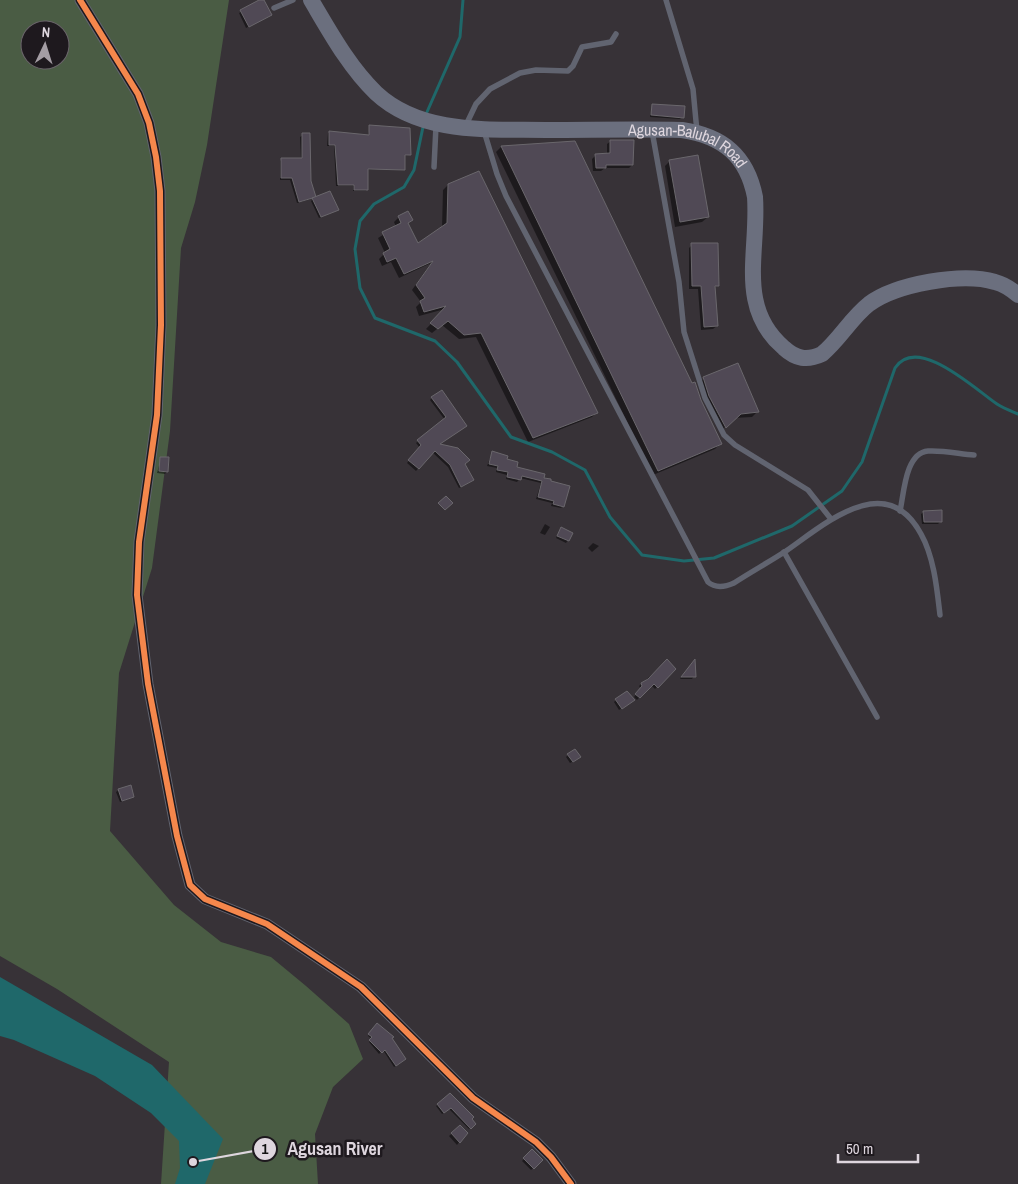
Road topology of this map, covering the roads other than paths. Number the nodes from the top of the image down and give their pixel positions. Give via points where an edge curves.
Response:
1 (80, 0) edge
2 (293, 0) edge
3 (311, 0) edge
4 (666, 0) edge
5 (274, 8) dead end
6 (616, 34) dead end
7 (436, 124) junction
8 (465, 128) junction
9 (484, 129) junction
10 (652, 129) junction
11 (697, 132) junction
12 (434, 167) dead end
13 (1018, 294) edge
14 (974, 455) dead end
15 (900, 511) junction
16 (831, 519) junction
17 (784, 552) junction
18 (940, 615) dead end
19 (877, 717) dead end
20 (571, 1184) edge

1 - 20 street via 138,94 149,123 156,157 161,219 161,325 157,416 139,542 137,596 150,693 177,836 190,885 205,899 267,924 361,987 473,1098 551,1156
2 - 5 lane
3 - 7 main road, Agusan-Balubal Road via 344,54 377,94 410,116
4 - 11 lane via 694,89
6 - 8 lane via 611,42 582,47 568,71 520,73 490,89 476,104
7 - 8 main road, Agusan-Balubal Road
7 - 12 lane
8 - 9 main road, Agusan-Balubal Road
9 - 10 main road, Agusan-Balubal Road
9 - 17 lane via 496,174 506,196 699,566 712,585 722,587 734,583
10 - 11 main road, Agusan-Balubal Road
10 - 16 lane via 680,282 684,332 705,398 724,435 735,446 808,490
11 - 13 main road, Agusan-Balubal Road via 722,142 730,149 753,187 756,212 753,273 759,318 775,341 796,358 815,358 822,354 868,305 902,288 979,279 995,282
14 - 15 lane via 928,451 920,454 912,464
15 - 16 lane via 881,504 860,505
15 - 18 lane via 922,535 934,572
16 - 17 lane
17 - 19 lane

